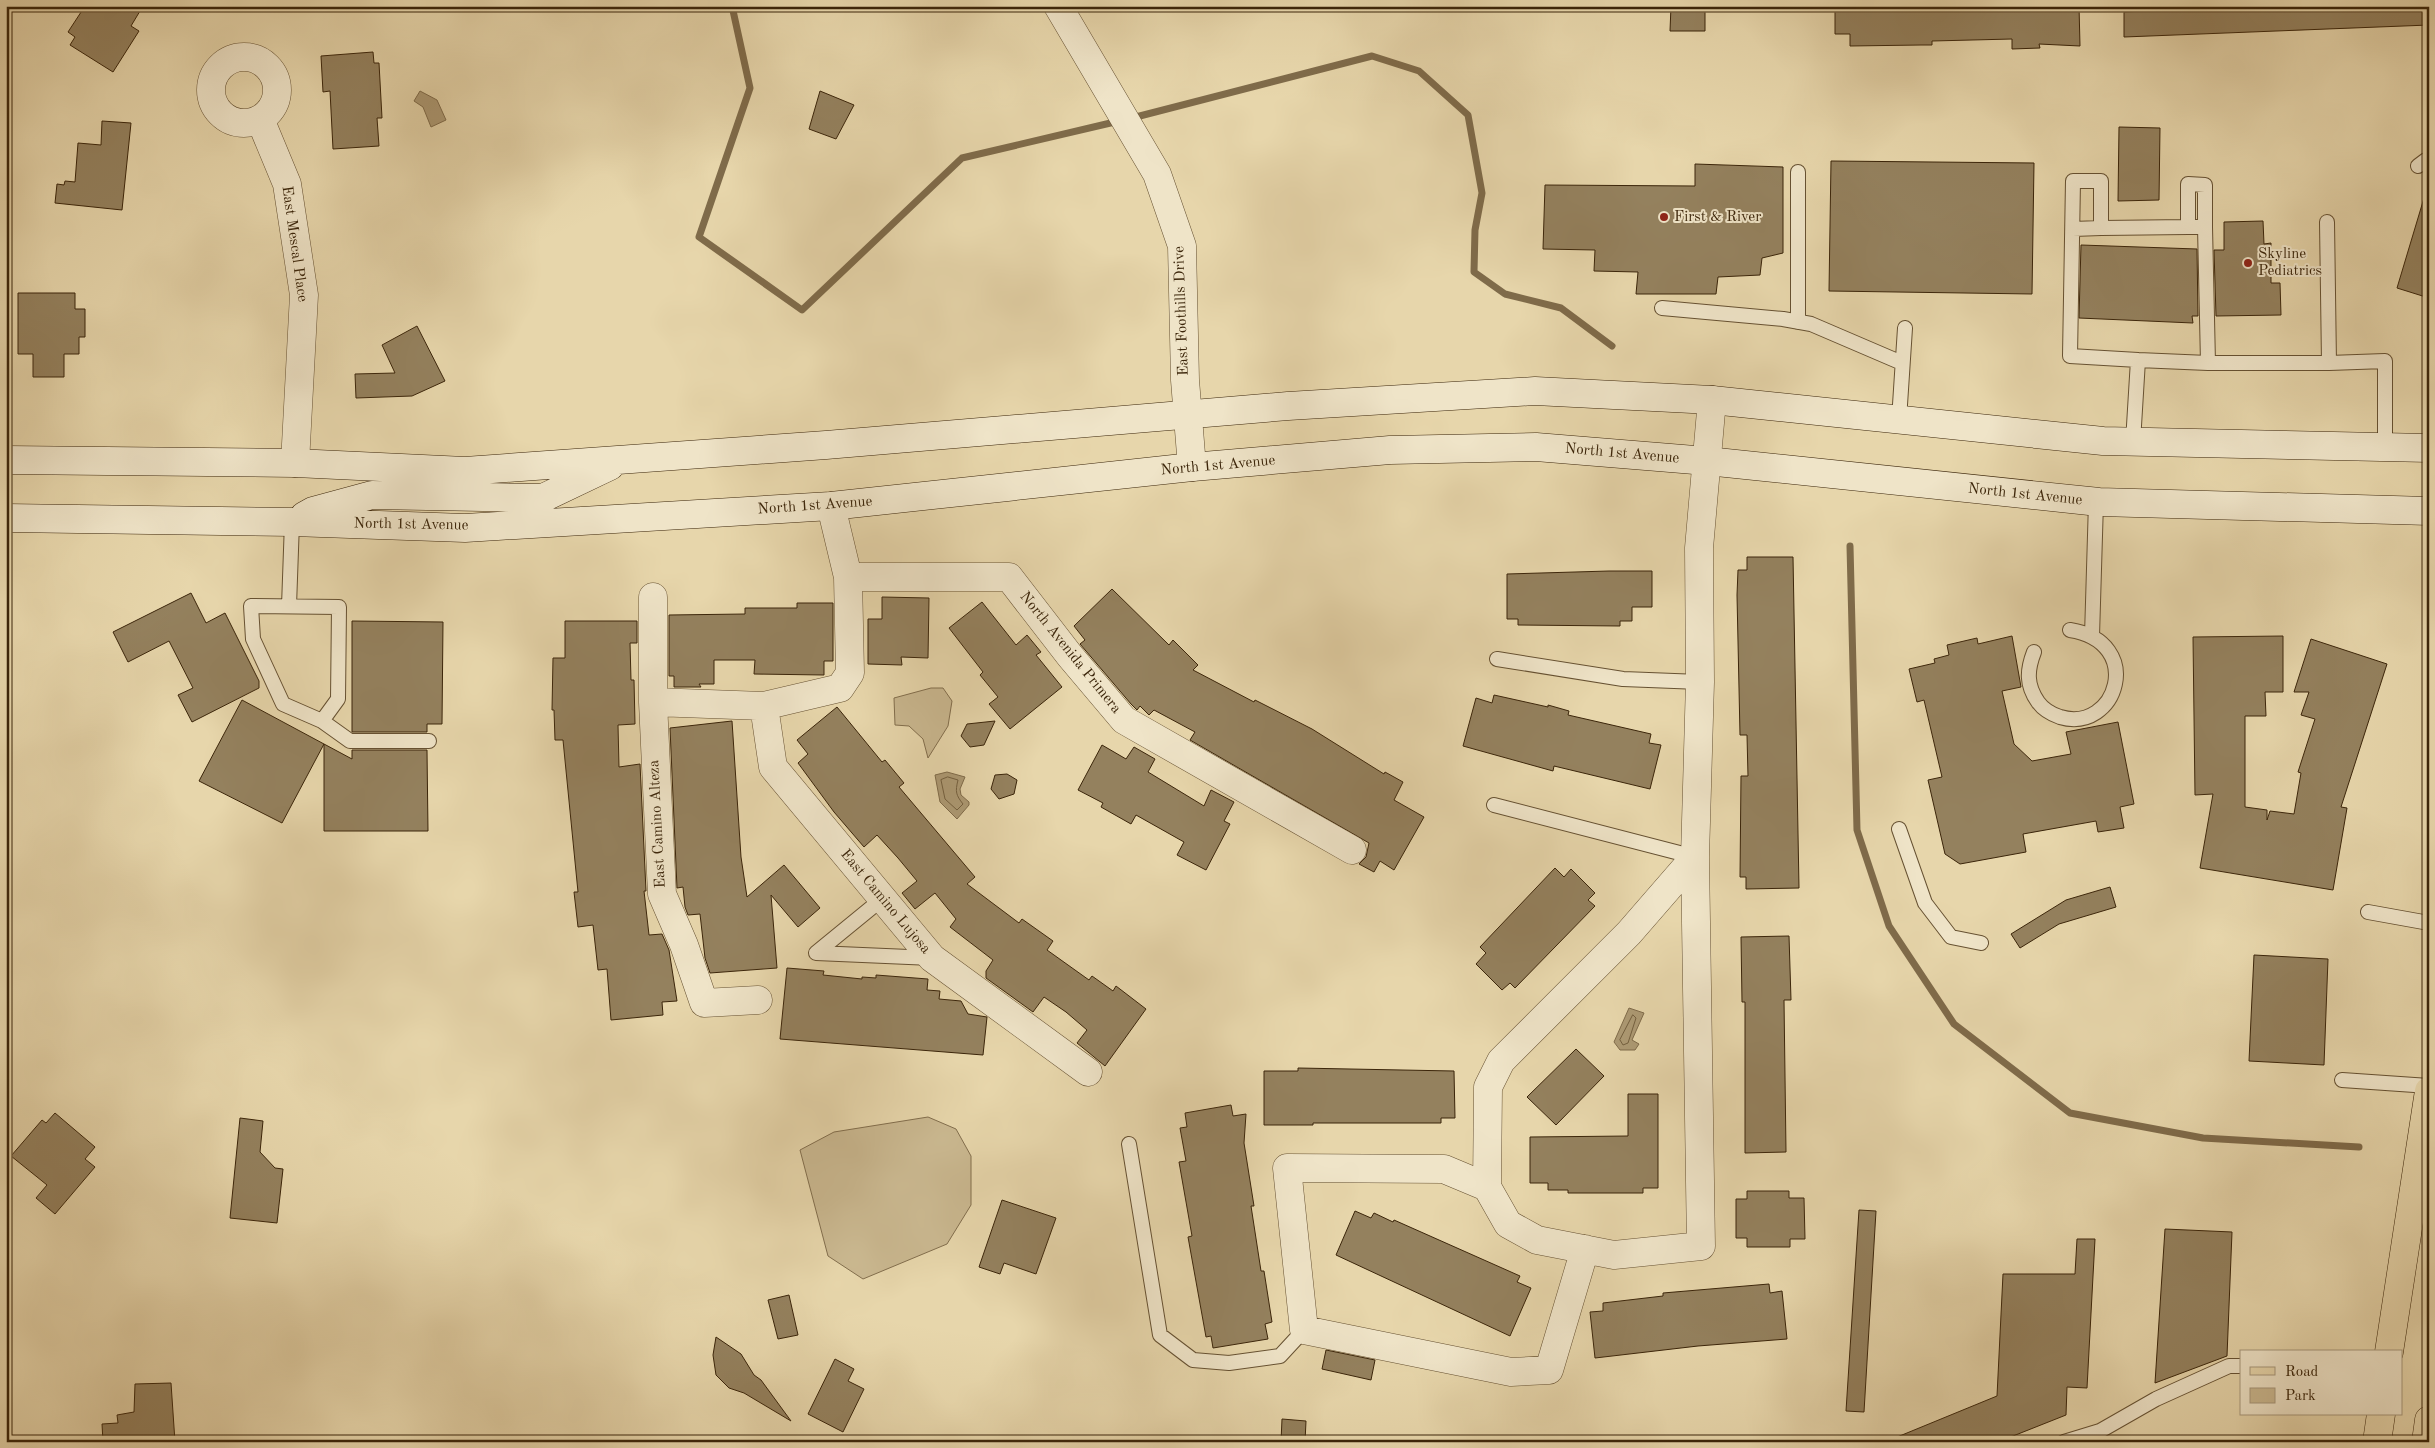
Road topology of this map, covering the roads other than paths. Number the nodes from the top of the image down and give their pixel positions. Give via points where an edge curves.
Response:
1 (1058, 6) edge
2 (260, 119) dead end
3 (1798, 172) dead end
4 (2327, 222) dead end
5 (2188, 227) junction
6 (2205, 227) junction
7 (2101, 228) junction
8 (2073, 229) junction
9 (1662, 308) dead end
10 (1798, 322) junction
11 (1905, 328) dead end
12 (2138, 360) junction
13 (1902, 363) junction
14 (2208, 363) junction
15 (2329, 363) junction
16 (1712, 400) junction
17 (1188, 414) junction
18 (1899, 420) junction
19 (2133, 442) junction
20 (2385, 447) junction
21 (2429, 448) edge
22 (625, 459) junction
23 (6, 460) edge
24 (1707, 461) junction
25 (295, 463) junction
26 (1192, 467) junction
27 (2096, 502) junction
28 (832, 506) junction
29 (2429, 511) edge
30 (6, 518) edge
31 (292, 522) junction
32 (848, 578) junction
33 (652, 597) dead end
34 (289, 606) junction
35 (2070, 630) dead end
36 (2092, 636) junction
37 (2034, 652) dead end
38 (1497, 659) dead end
39 (1700, 682) junction
40 (652, 702) junction
41 (764, 706) junction
42 (322, 722) junction
43 (429, 741) dead end
44 (1494, 805) dead end
45 (1900, 829) dead end
46 (1352, 850) dead end
47 (1695, 858) junction
48 (882, 899) junction
49 (2368, 912) dead end
50 (2429, 923) edge
51 (1981, 942) dead end
52 (932, 958) junction
53 (758, 1000) dead end
54 (1088, 1072) dead end
55 (2342, 1080) dead end
56 (2429, 1086) edge
57 (2429, 1091) edge
58 (1129, 1144) dead end
59 (1487, 1187) junction
60 (1584, 1249) junction
61 (1304, 1330) junction
62 (2389, 1350) edge
63 (2240, 1366) edge
64 (2381, 1416) edge
65 (2429, 1420) edge
66 (2064, 1442) edge
67 (2377, 1442) edge
68 (2426, 1442) edge

1 - 17 main road, East Foothills Drive via 1157,174 1182,246
2 - 25 main road, East Mescal Place via 288,184 304,295
3 - 10 lane
4 - 15 lane
5 - 6 lane
5 - 6 lane via 2188,184 2205,185
5 - 7 lane
6 - 14 lane
7 - 8 lane
7 - 8 lane via 2101,181 2073,181
8 - 12 lane via 2070,356
9 - 10 lane
10 - 13 lane via 1811,324
11 - 13 lane
12 - 14 lane
12 - 19 lane
13 - 18 lane
14 - 15 lane
15 - 20 lane via 2385,361
16 - 17 main road via 1535,391
16 - 18 main road
16 - 24 main road
17 - 22 main road
17 - 26 main road, East Foothills Drive
18 - 19 main road
19 - 20 main road
20 - 21 main road
22 - 25 main road via 465,471
22 - 31 main road via 543,498 372,495 313,511
23 - 25 main road
24 - 26 main road, North 1st Avenue via 1536,447 1390,450
24 - 27 main road, North 1st Avenue
24 - 39 main road via 1699,548
26 - 28 main road, North 1st Avenue
27 - 29 main road, North 1st Avenue
27 - 36 lane
28 - 31 main road, North 1st Avenue via 465,528
28 - 32 main road
30 - 31 main road, North 1st Avenue
31 - 34 lane
32 - 41 main road via 850,674 840,688
32 - 46 main road, North Avenida Primera via 1009,577 1124,720
33 - 40 main road, East Camino Alteza
34 - 42 lane via 339,607 338,699
34 - 42 lane via 250,606 253,639 283,704
35 - 36 lane
36 - 37 lane via 2107,648 2116,676 2106,703 2095,713 2081,718 2066,719 2040,706 2028,680
38 - 39 lane via 1623,679
39 - 47 main road
40 - 41 main road
40 - 53 main road, East Camino Alteza via 662,894 704,1003
41 - 48 main road, East Camino Lujosa via 773,767
42 - 43 lane via 350,741
44 - 47 lane
45 - 51 lane via 1926,902 1951,937
47 - 59 main road via 1629,933 1500,1061 1488,1088
47 - 60 main road via 1700,1246 1614,1255
48 - 52 main road, East Camino Lujosa
48 - 52 lane via 816,953
49 - 50 lane
52 - 54 main road, East Camino Lujosa
55 - 56 lane
57 - 62 main road
58 - 61 lane via 1160,1336 1194,1360 1229,1363 1280,1356
59 - 60 main road via 1508,1224 1537,1240
59 - 61 main road via 1444,1169 1286,1168
60 - 61 main road via 1549,1370 1512,1372
63 - 66 lane via 2229,1366 2156,1398 2100,1430
64 - 67 main road
65 - 68 main road

